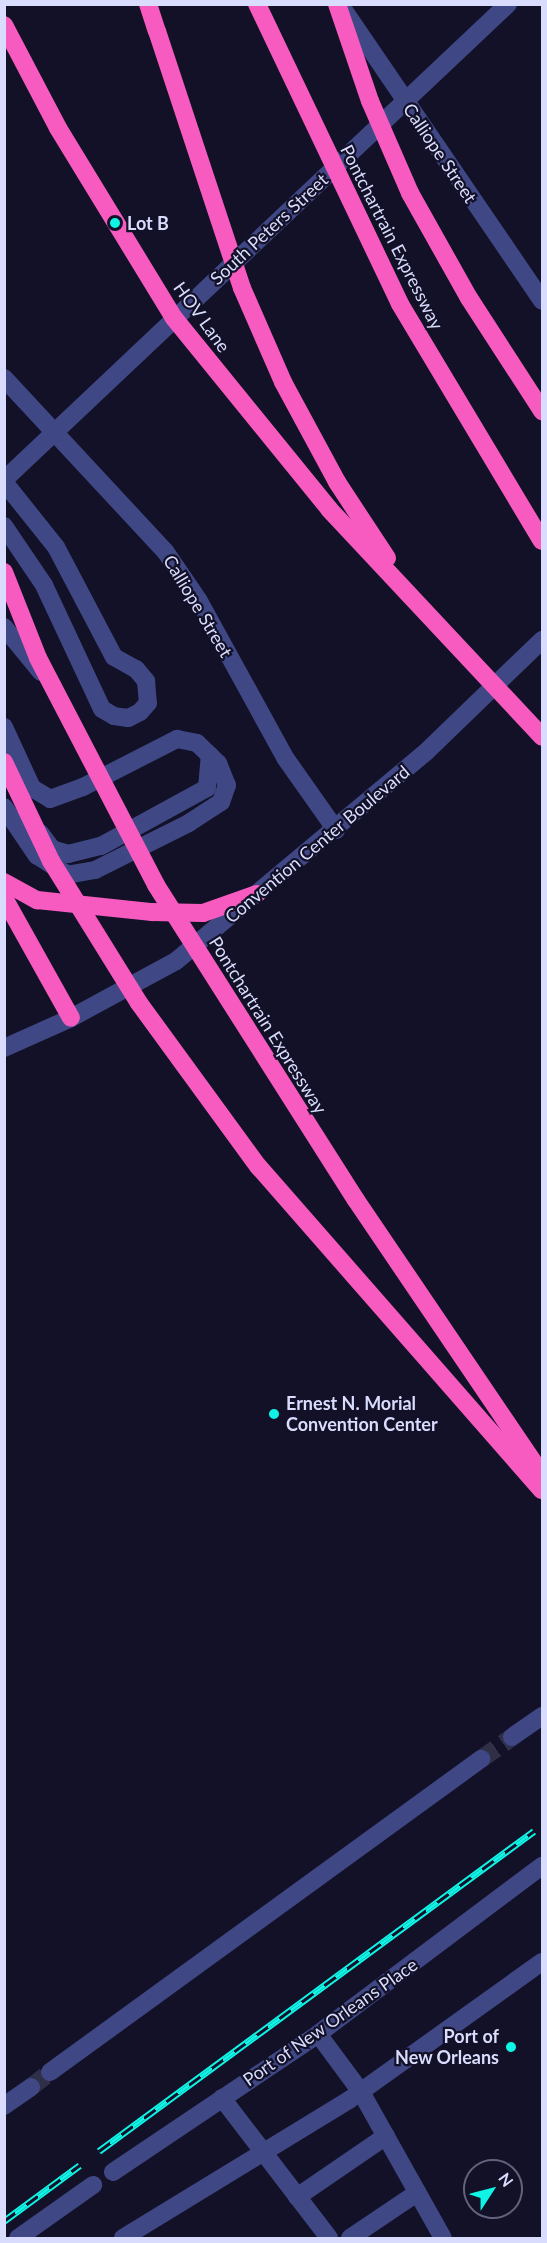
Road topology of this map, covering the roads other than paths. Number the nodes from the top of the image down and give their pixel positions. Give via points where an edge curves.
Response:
1 (148, 4) edge
2 (257, 4) edge
3 (339, 4) edge
4 (508, 4) edge
5 (4, 25) edge
6 (405, 102) junction
7 (543, 301) edge
8 (4, 378) edge
9 (543, 411) edge
10 (54, 429) junction
11 (4, 481) edge
12 (4, 526) edge
13 (543, 542) edge
14 (4, 572) edge
15 (415, 599) junction
16 (4, 627) edge
17 (543, 640) edge
18 (4, 727) edge
19 (543, 737) edge
20 (210, 755) junction
21 (4, 762) edge
22 (107, 775) junction
23 (4, 783) edge
24 (4, 807) edge
25 (336, 830) junction
26 (4, 882) edge
27 (257, 894) junction
28 (4, 898) edge
29 (71, 1018) junction
30 (4, 1048) edge
31 (543, 1475) edge
32 (543, 1490) edge
33 (543, 1716) edge
34 (512, 1737) tunnel mouth
35 (481, 1759) tunnel mouth
36 (543, 1866) edge
37 (543, 1962) edge
38 (318, 2034) junction
39 (50, 2072) tunnel mouth
40 (31, 2087) tunnel mouth
41 (361, 2092) junction
42 (222, 2098) junction
43 (4, 2106) edge
44 (386, 2136) junction
45 (264, 2153) junction
46 (113, 2172) dead end
47 (93, 2186) dead end
48 (417, 2193) junction
49 (297, 2197) junction
50 (18, 2238) edge
51 (123, 2238) edge
52 (329, 2238) edge
53 (350, 2238) edge
54 (443, 2238) edge

1 - 15 highway, bridge via 242,288 283,382 336,482
2 - 13 highway, Pontchartrain Expressway, bridge via 400,304
3 - 6 street, Calliope Street
3 - 9 highway, bridge via 370,101 410,193 469,298
4 - 6 street, South Peters Street
5 - 15 highway, HOV Lane, bridge via 58,128 174,318 322,500
6 - 7 street, Calliope Street
6 - 10 street, South Peters Street
8 - 10 street, Calliope Street
10 - 11 street, South Peters Street
10 - 25 street, Calliope Street via 165,551 199,600 286,759
11 - 12 street via 56,547 114,657 136,669 147,681 148,703 140,712 128,717 114,716 102,709 45,585
14 - 31 highway, Pontchartrain Expressway, bridge via 38,658 156,885 356,1200
15 - 19 highway, bridge
16 - 22 street via 74,712
17 - 25 street, Convention Center Boulevard via 427,751
18 - 22 street via 32,788 50,799
20 - 22 street via 197,743 177,740
20 - 23 street via 207,788 101,846 68,854 52,849
20 - 24 street via 218,763 227,785 220,802 150,844 95,870 68,875 37,856
21 - 32 highway, bridge via 51,861 139,1003 258,1166
25 - 27 street, Convention Center Boulevard
26 - 27 highway via 37,900 152,912 203,913
27 - 29 street, Convention Center Boulevard via 176,961
28 - 29 highway
29 - 30 street, Convention Center Boulevard
33 - 34 street
35 - 39 street
36 - 38 street, Port of New Orleans Place
37 - 41 street
38 - 41 street
38 - 42 street, Port of New Orleans Place
40 - 43 street
41 - 44 street
41 - 45 street
42 - 45 street
42 - 46 street, Port of New Orleans Place
44 - 48 street
44 - 49 street
45 - 49 street
45 - 51 street
47 - 50 street
48 - 53 street
48 - 54 street
49 - 52 street

